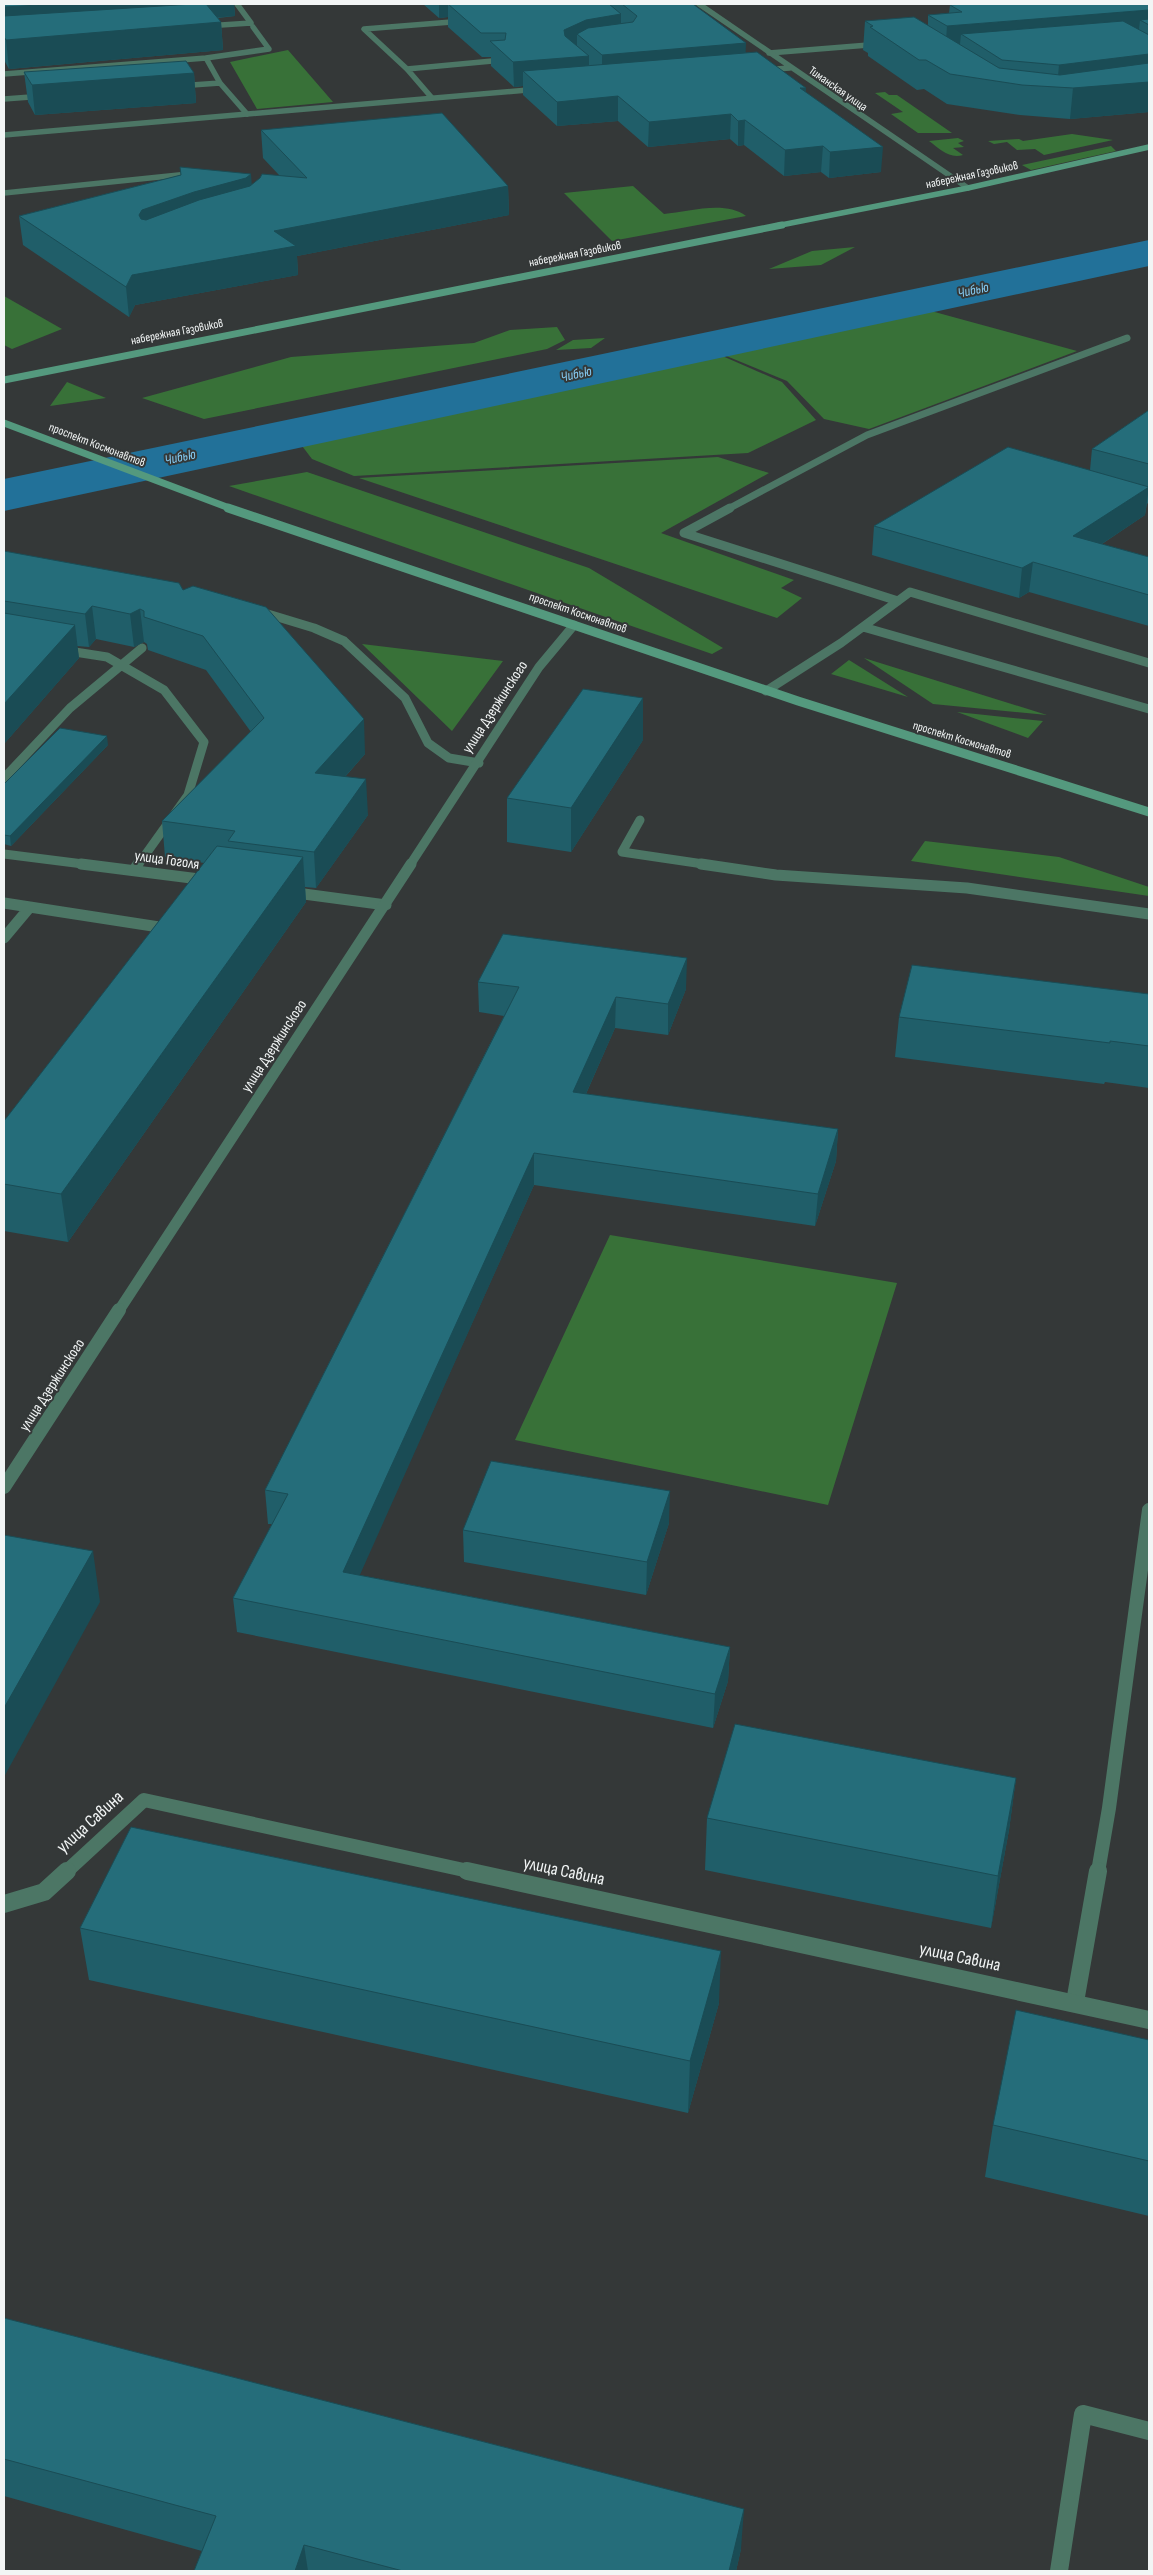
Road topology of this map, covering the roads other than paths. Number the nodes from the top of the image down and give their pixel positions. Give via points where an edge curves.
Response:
1 (237, 4) edge
2 (700, 4) edge
3 (470, 20) edge
4 (201, 26) edge
5 (253, 27) dead end
6 (884, 44) edge
7 (769, 53) junction
8 (206, 58) junction
9 (503, 60) edge
10 (790, 68) junction
11 (407, 69) junction
12 (752, 71) edge
13 (4, 74) edge
14 (220, 83) junction
15 (171, 87) edge
16 (551, 88) edge
17 (53, 95) edge
18 (432, 98) junction
19 (4, 99) edge
20 (246, 114) junction
21 (4, 136) edge
22 (1149, 147) edge
23 (206, 172) edge
24 (968, 188) junction
25 (4, 193) edge
26 (1127, 338) dead end
27 (4, 380) edge
28 (4, 423) edge
29 (898, 601) junction
30 (248, 608) edge
31 (574, 625) junction
32 (863, 626) junction
33 (51, 648) edge
34 (142, 648) edge
35 (1149, 663) edge
36 (121, 666) junction
37 (766, 691) junction
38 (1149, 709) edge
39 (479, 762) junction
40 (4, 778) edge
41 (1149, 812) edge
42 (640, 820) dead end
43 (4, 854) edge
44 (134, 870) junction
45 (278, 890) edge
46 (199, 894) edge
47 (4, 903) edge
48 (386, 905) junction
49 (30, 907) junction
50 (1149, 914) edge
51 (172, 929) edge
52 (4, 938) edge
53 (4, 1487) edge
54 (1149, 1510) edge
55 (4, 1904) edge
56 (1075, 2002) junction
57 (1149, 2020) edge
58 (1149, 2431) edge
59 (1059, 2571) edge

1 - 4 street via 251,23
2 - 7 street, Тиманская улица
3 - 11 street via 364,29
5 - 8 street via 269,49
6 - 7 street
7 - 10 street, Тиманская улица
8 - 13 street
8 - 14 street
9 - 11 street
10 - 12 street
10 - 24 street, Тиманская улица
11 - 18 street
14 - 15 street
14 - 20 street
16 - 18 street
17 - 19 street
18 - 20 street
20 - 21 street
22 - 24 main road, набережная Газовиков
23 - 25 street
24 - 27 main road, набережная Газовиков
26 - 29 street via 867,435 684,533
28 - 31 main road, проспект Космонавтов via 178,489
29 - 32 street
29 - 35 street via 910,592
30 - 39 street via 314,628 344,641 404,698 428,743 449,758
31 - 37 main road, проспект Космонавтов
31 - 39 street, улица Дзержинского via 540,668
32 - 37 street via 841,644
32 - 38 street
33 - 36 street via 107,658
34 - 36 street
36 - 40 street via 70,708
36 - 44 street via 164,690 204,742 188,795
37 - 41 main road, проспект Космонавтов
39 - 48 street, улица Дзержинского
42 - 50 street via 622,852 776,875 967,888
43 - 44 street, улица Гоголя
44 - 46 street, улица Гоголя via 214,881
45 - 48 street
47 - 49 street
48 - 53 street, улица Дзержинского
49 - 51 street
49 - 52 street
54 - 56 street via 1113,1783
55 - 56 street, улица Савина via 44,1892 144,1800
56 - 57 street, улица Савина
58 - 59 street via 1084,2414

